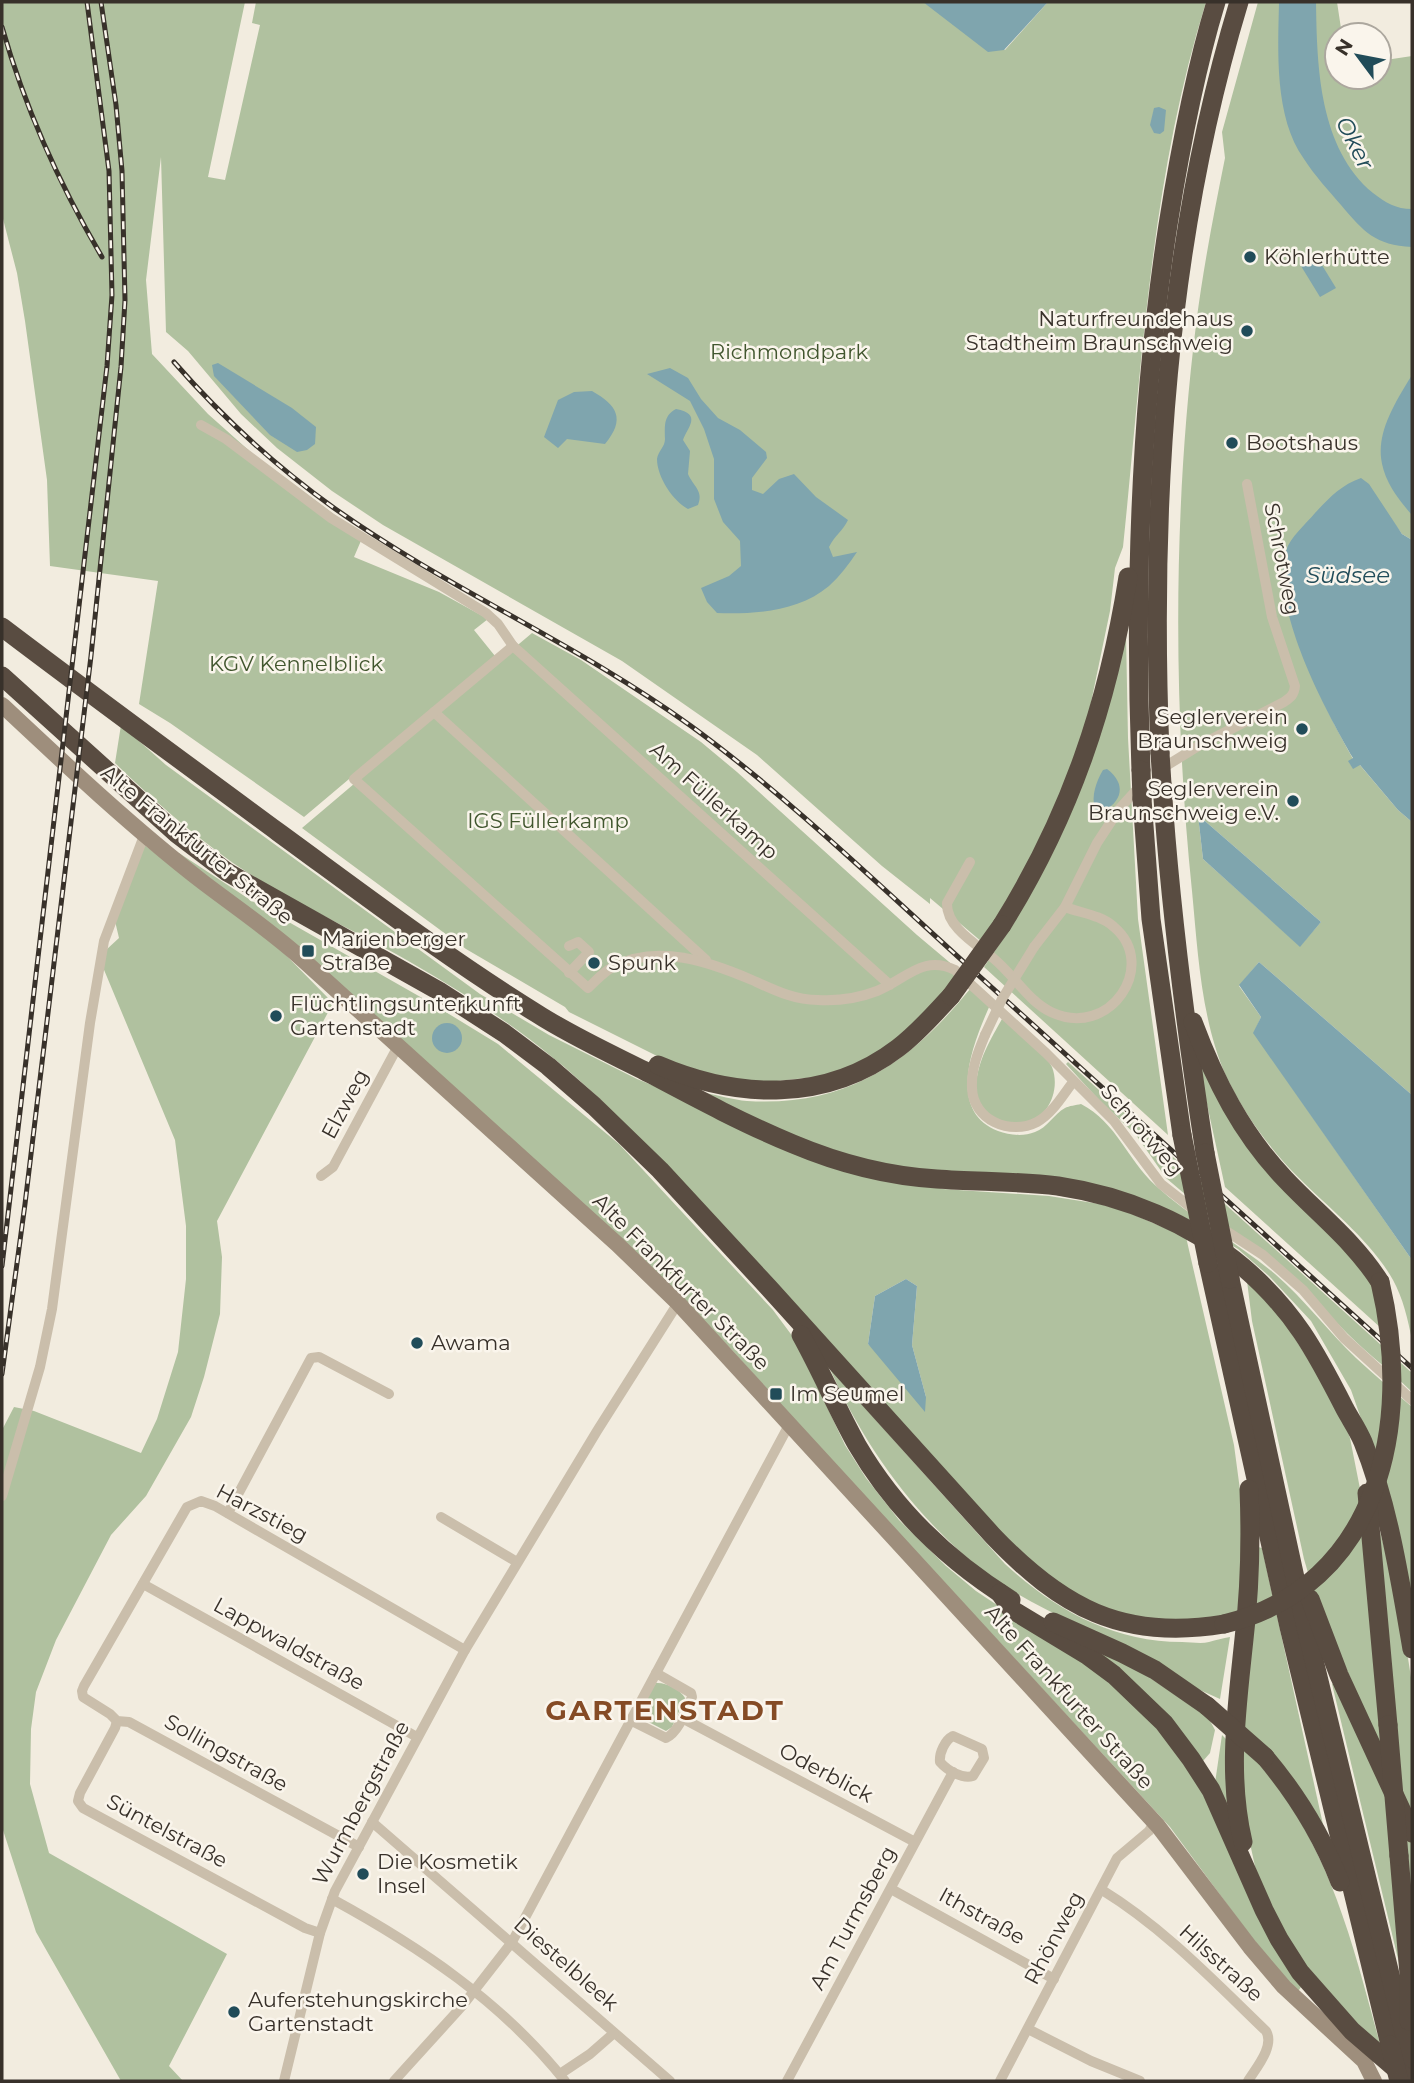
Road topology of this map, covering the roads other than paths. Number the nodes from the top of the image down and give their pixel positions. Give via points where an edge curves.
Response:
1 (1216, 2) edge
2 (1239, 2) edge
3 (201, 425) dead end
4 (1247, 484) dead end
5 (1139, 500) junction
6 (2, 626) edge
7 (513, 646) junction
8 (2, 676) edge
9 (2, 705) edge
10 (434, 712) junction
11 (145, 833) junction
12 (970, 862) dead end
13 (1065, 907) junction
14 (569, 946) dead end
15 (708, 962) junction
16 (569, 973) junction
17 (890, 985) junction
18 (1181, 988) junction
19 (500, 990) junction
20 (398, 1046) junction
21 (1073, 1082) junction
22 (321, 1176) dead end
23 (769, 1287) junction
24 (678, 1303) junction
25 (389, 1394) dead end
26 (1412, 1400) edge
27 (1346, 1410) junction
28 (790, 1423) junction
29 (1247, 1442) junction
30 (2, 1496) edge
31 (228, 1513) junction
32 (441, 1517) dead end
33 (1281, 1519) junction
34 (517, 1562) junction
35 (143, 1584) junction
36 (999, 1592) junction
37 (1412, 1649) edge
38 (465, 1650) junction
39 (656, 1673) junction
40 (82, 1691) joint
41 (682, 1718) junction
42 (630, 1720) junction
43 (117, 1721) junction
44 (417, 1737) junction
45 (953, 1772) junction
46 (372, 1822) junction
47 (1154, 1823) junction
48 (1412, 1833) edge
49 (915, 1842) junction
50 (359, 1847) junction
51 (1250, 1874) junction
52 (891, 1889) junction
53 (1102, 1891) junction
54 (332, 1899) junction
55 (320, 1933) junction
56 (512, 1942) junction
57 (1367, 1953) junction
58 (1054, 1979) junction
59 (475, 1991) junction
60 (1028, 2029) junction
61 (614, 2033) junction
62 (1403, 2053) edge
63 (562, 2078) edge
64 (285, 2081) edge
65 (394, 2081) edge
66 (670, 2081) edge
67 (787, 2081) edge
68 (1000, 2081) edge
69 (1140, 2081) edge
70 (1248, 2081) edge
71 (1374, 2081) edge
72 (1399, 2081) edge
73 (1410, 2081) edge

1 - 5 highway via 1181,148 1160,278
2 - 18 highway, bridge via 1212,99 1188,229 1165,427 1157,614 1160,753
3 - 7 street, Am Füllerkamp via 331,518 486,613
4 - 13 street, Schrotweg via 1272,617 1295,686 1292,697 1179,756 1144,783 1097,843
5 - 19 highway, bridge via 1111,669 1089,744 1043,854 1002,925 951,996 916,1034 873,1064 824,1084 771,1091 733,1088 694,1080
5 - 29 highway, bridge via 1137,646 1151,919 1182,1135
6 - 19 highway via 369,899
7 - 10 street
7 - 17 street, Am Füllerkamp
8 - 23 highway via 177,834 227,872 439,991 548,1066 660,1170
9 - 11 street, Alte Frankfurter Straße
10 - 15 street
10 - 16 street via 354,779
11 - 20 street, Alte Frankfurter Straße via 283,942
11 - 30 street via 109,924 99,965 52,1309
12 - 13 street via 947,903 957,928 1008,970 1032,1001 1068,1018 1086,1018 1103,1013 1122,994 1130,956 1114,927
13 - 21 street, Schrotweg, bridge via 1002,999 975,1063 972,1090 979,1108 992,1121 1015,1127 1040,1121
14 - 16 street via 579,942 589,952
15 - 16 street via 681,957 639,959 614,967 587,988
15 - 17 street via 800,999 845,999
17 - 21 street via 928,965 943,964 955,970
18 - 23 highway, bridge via 1213,1073 1246,1131 1286,1180 1357,1248 1380,1282 1406,1349 1410,1385 1407,1431 1396,1475 1361,1538 1323,1577 1259,1614 1224,1624 1139,1625 1091,1611 1047,1587 1021,1566
18 - 33 highway, bridge via 1205,1153
19 - 27 highway via 677,1088 818,1154 911,1176 1077,1189 1180,1224 1240,1265 1276,1299 1308,1339
20 - 22 street, Elzweg via 333,1167
20 - 24 street, Alte Frankfurter Straße
21 - 26 street, Schrotweg via 1114,1121 1170,1193 1263,1255
23 - 36 highway via 807,1346 861,1452 892,1497 940,1549
24 - 28 street, Alte Frankfurter Straße
24 - 34 street, Wurmbergstraße
25 - 31 street via 319,1357 311,1358
27 - 37 highway via 1375,1477
27 - 62 highway, bridge via 1369,1509 1409,1974
28 - 39 street
28 - 47 street, Alte Frankfurter Straße
29 - 51 highway via 1250,1564 1234,1760 1237,1808
29 - 57 highway
31 - 35 street, Harzstieg via 207,1502 192,1503
31 - 38 street, Harzstieg
32 - 34 street
33 - 48 highway via 1339,1675
33 - 62 highway
34 - 38 street, Wurmbergstraße
35 - 40 street, Harzstieg
35 - 44 street, Lappwaldstraße
36 - 51 highway via 1011,1609 1114,1675 1164,1723 1211,1790
36 - 57 highway, bridge via 1154,1670 1208,1706 1265,1757 1286,1782 1330,1857
38 - 44 street, Wurmbergstraße
39 - 41 street via 691,1693
39 - 42 street
40 - 43 street, Sollingstraße via 86,1700
41 - 42 street via 666,1738
41 - 49 street, Oderblick
42 - 56 street
43 - 50 street, Sollingstraße via 129,1722
43 - 55 street, Süntelstraße via 80,1793 78,1801 83,1808
44 - 46 street, Wurmbergstraße
45 - 45 street via 940,1762 950,1738 959,1736 982,1749 984,1758 973,1776
45 - 49 street, Am Turmsberg
46 - 50 street, Wurmbergstraße
46 - 56 street, Diestelbleek
47 - 53 street, Rhönweg via 1117,1858
47 - 71 street, Alte Frankfurter Straße via 1272,1972 1364,2061
49 - 52 street, Am Turmsberg
50 - 54 street, Wurmbergstraße
51 - 73 highway via 1279,1939 1300,1972 1352,2031
52 - 58 street, Ithstraße
52 - 67 street, Am Turmsberg
53 - 58 street, Rhönweg
53 - 70 street, Hilsstraße via 1177,1948 1266,2031 1269,2045
54 - 55 street, Wurmbergstraße
54 - 59 street via 404,1940
55 - 64 street, Wurmbergstraße
56 - 59 street
56 - 61 street, Diestelbleek
57 - 62 highway
58 - 60 street, Rhönweg
59 - 63 street via 519,2030
59 - 65 street
60 - 68 street, Rhönweg
60 - 69 street
61 - 63 street
61 - 66 street, Diestelbleek
62 - 72 highway, bridge

